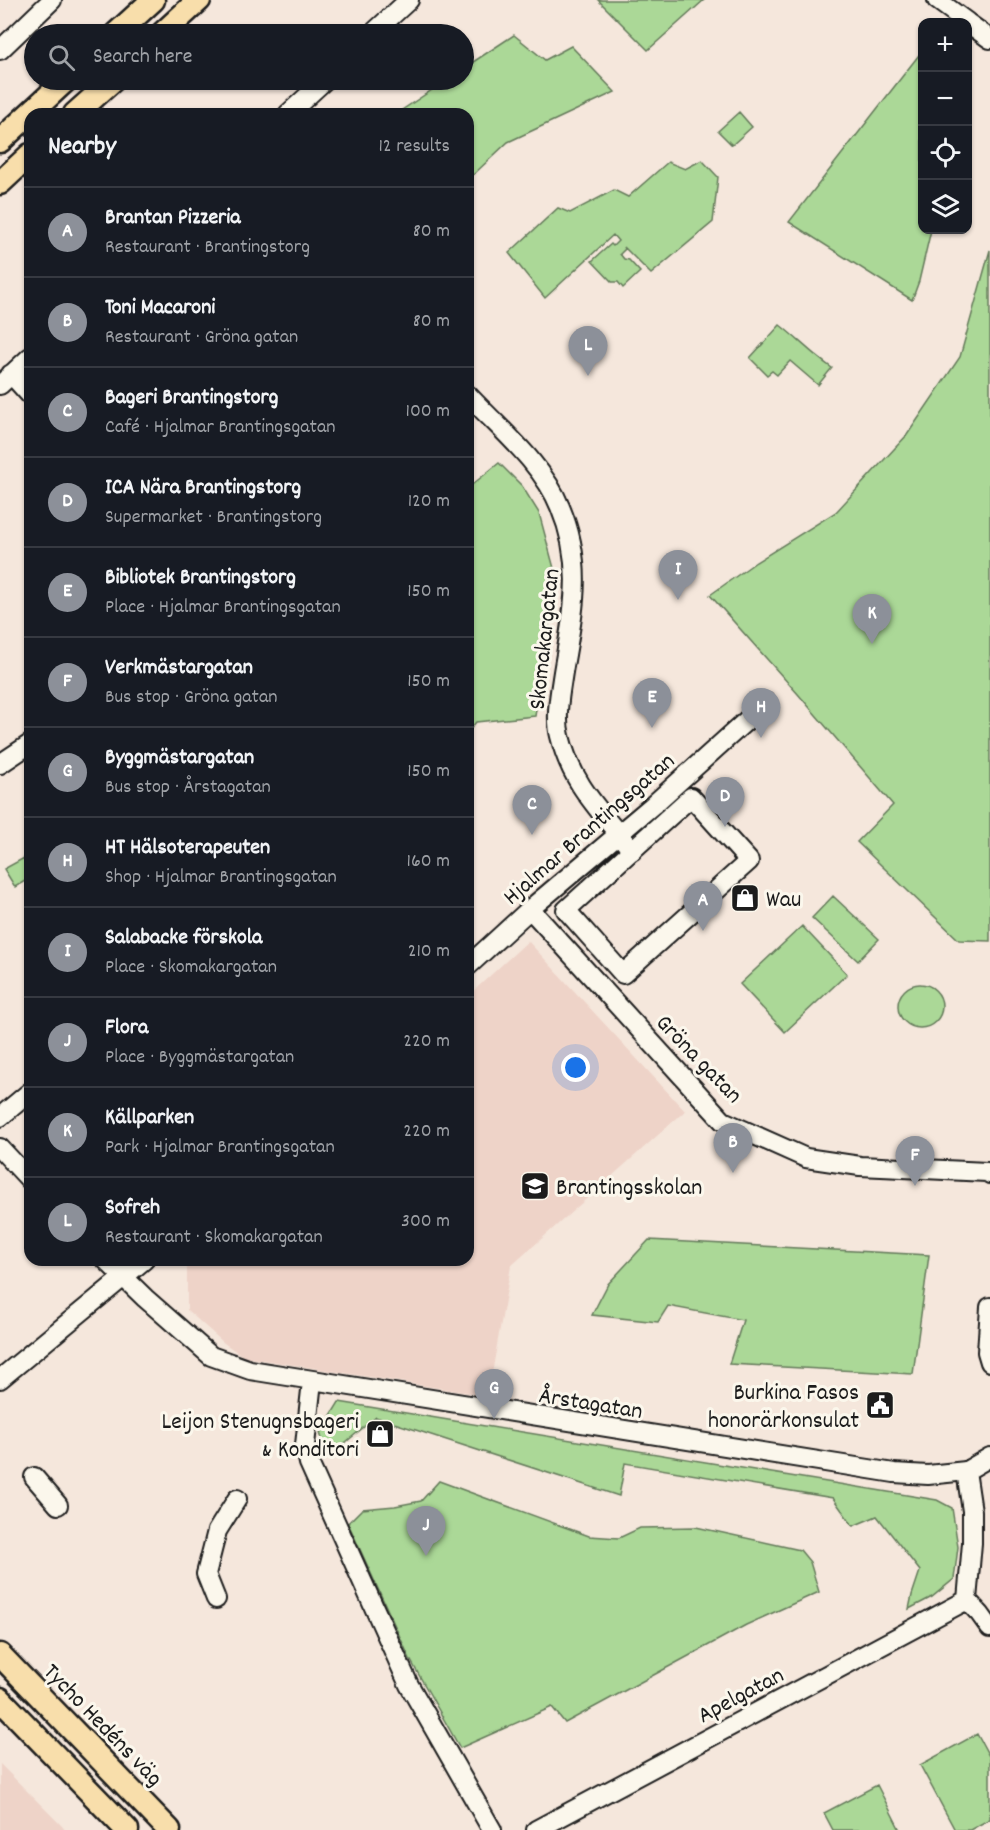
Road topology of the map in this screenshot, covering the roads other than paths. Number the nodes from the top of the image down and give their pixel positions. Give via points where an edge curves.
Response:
1 (52, 0) edge
2 (153, 0) edge
3 (199, 0) edge
4 (409, 0) edge
5 (937, 0) edge
6 (962, 18) edge
7 (27, 24) edge
8 (127, 24) edge
9 (173, 24) edge
10 (383, 24) edge
11 (972, 26) edge
12 (24, 27) edge
13 (990, 39) edge
14 (0, 50) edge
15 (55, 90) edge
16 (101, 90) edge
17 (314, 90) edge
18 (36, 108) edge
19 (82, 108) edge
20 (295, 108) edge
21 (24, 119) edge
22 (0, 141) edge
23 (24, 161) edge
24 (0, 183) edge
25 (24, 362) edge
26 (6, 379) edge
27 (24, 391) edge
28 (474, 401) edge
29 (766, 704) dead end
30 (24, 748) edge
31 (0, 764) edge
32 (619, 834) junction
33 (632, 850) junction
34 (530, 909) junction
35 (474, 960) edge
36 (24, 1097) edge
37 (0, 1117) edge
38 (0, 1148) edge
39 (988, 1173) edge
40 (24, 1174) edge
41 (112, 1266) edge
42 (137, 1266) edge
43 (124, 1278) junction
44 (990, 1307) edge
45 (990, 1362) edge
46 (0, 1379) edge
47 (312, 1381) junction
48 (990, 1457) edge
49 (966, 1471) junction
50 (34, 1477) dead end
51 (237, 1499) dead end
52 (58, 1505) dead end
53 (216, 1599) dead end
54 (967, 1600) junction
55 (990, 1628) edge
56 (0, 1655) edge
57 (0, 1699) edge
58 (127, 1830) edge
59 (169, 1830) edge
60 (492, 1830) edge
61 (536, 1830) edge

1 - 7 street
2 - 8 main road
3 - 9 main road
4 - 10 street
5 - 6 street
11 - 13 street
12 - 14 street
15 - 18 main road
16 - 19 main road
17 - 20 street
21 - 22 main road
23 - 24 main road
25 - 26 street
26 - 27 street
28 - 32 street, Skomakargatan via 541,474 561,508 574,552 576,595 561,684 559,734 574,775
29 - 32 street, Hjalmar Brantingsgatan
30 - 31 street
32 - 33 street, Skomakargatan
32 - 34 street, Hjalmar Brantingsgatan
33 - 33 street via 566,910 623,974 749,861 691,797
34 - 35 street, Hjalmar Brantingsgatan
34 - 39 street, Gröna gatan via 723,1121 806,1158 860,1166
36 - 37 street
38 - 40 street
41 - 43 street, Årstagatan
42 - 43 street
43 - 46 street
43 - 47 street, Årstagatan via 211,1356 250,1370
44 - 45 street
47 - 49 street, Årstagatan via 894,1473
47 - 60 street via 305,1446 309,1463 409,1685
48 - 49 street
49 - 54 street via 972,1511
50 - 52 street
51 - 53 street via 218,1531 206,1574
54 - 55 street
54 - 61 street, Apelgatan
56 - 59 main road, Tycho Hedéns väg
57 - 58 main road

